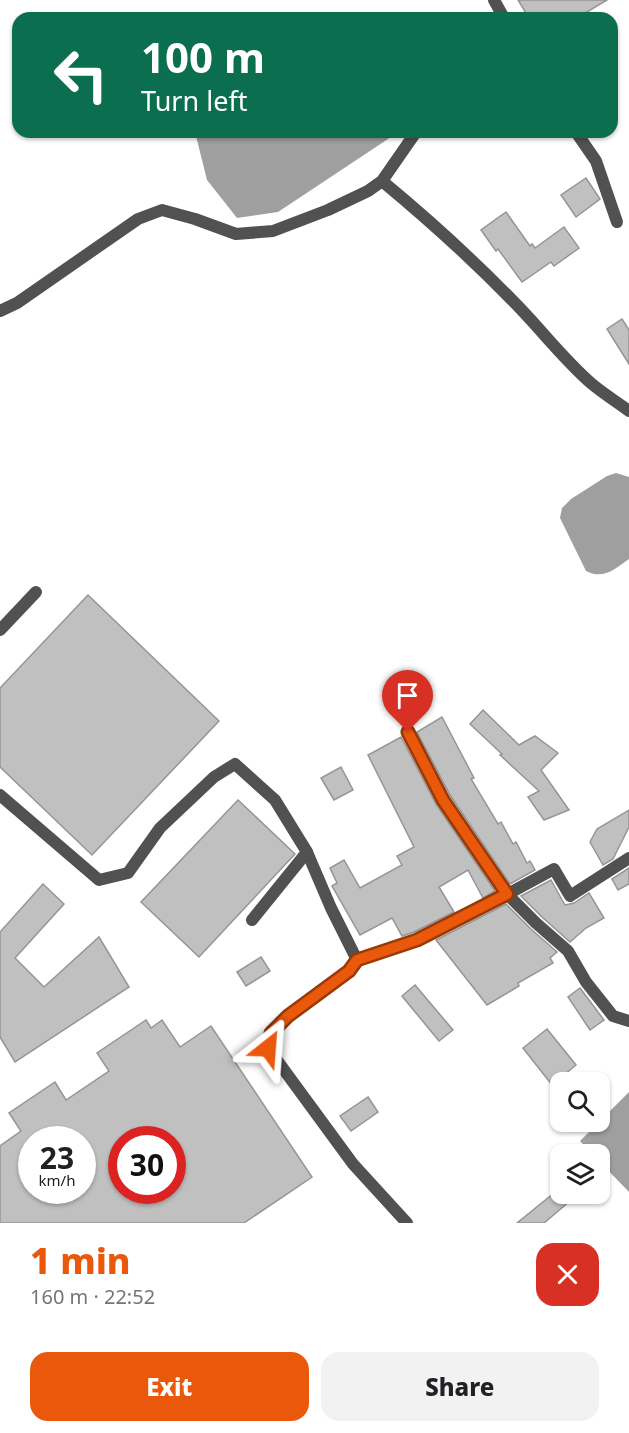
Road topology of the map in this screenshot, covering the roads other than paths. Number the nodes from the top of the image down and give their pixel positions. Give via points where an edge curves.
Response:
1 (412, 138) edge
2 (580, 138) edge
3 (382, 181) junction
4 (617, 222) dead end
5 (0, 311) edge
6 (629, 411) edge
7 (36, 592) dead end
8 (0, 630) edge
9 (408, 732) dead end
10 (0, 795) edge
11 (307, 852) junction
12 (629, 858) edge
13 (507, 894) junction
14 (252, 920) dead end
15 (357, 960) junction
16 (629, 1021) edge
17 (407, 1223) edge

1 - 3 street
2 - 4 street via 596,161
3 - 5 street via 328,210 273,231 236,234 162,210 138,219
3 - 6 street via 491,280 592,384
7 - 8 street
9 - 13 street via 443,800
10 - 11 street via 99,880 128,873 160,828 214,777 235,764 275,800
11 - 14 street
11 - 15 street
12 - 13 street via 570,896 554,868
13 - 15 street via 417,940
13 - 16 street via 568,951 613,1016
15 - 17 street via 349,971 288,1016 271,1033 268,1048 353,1164

